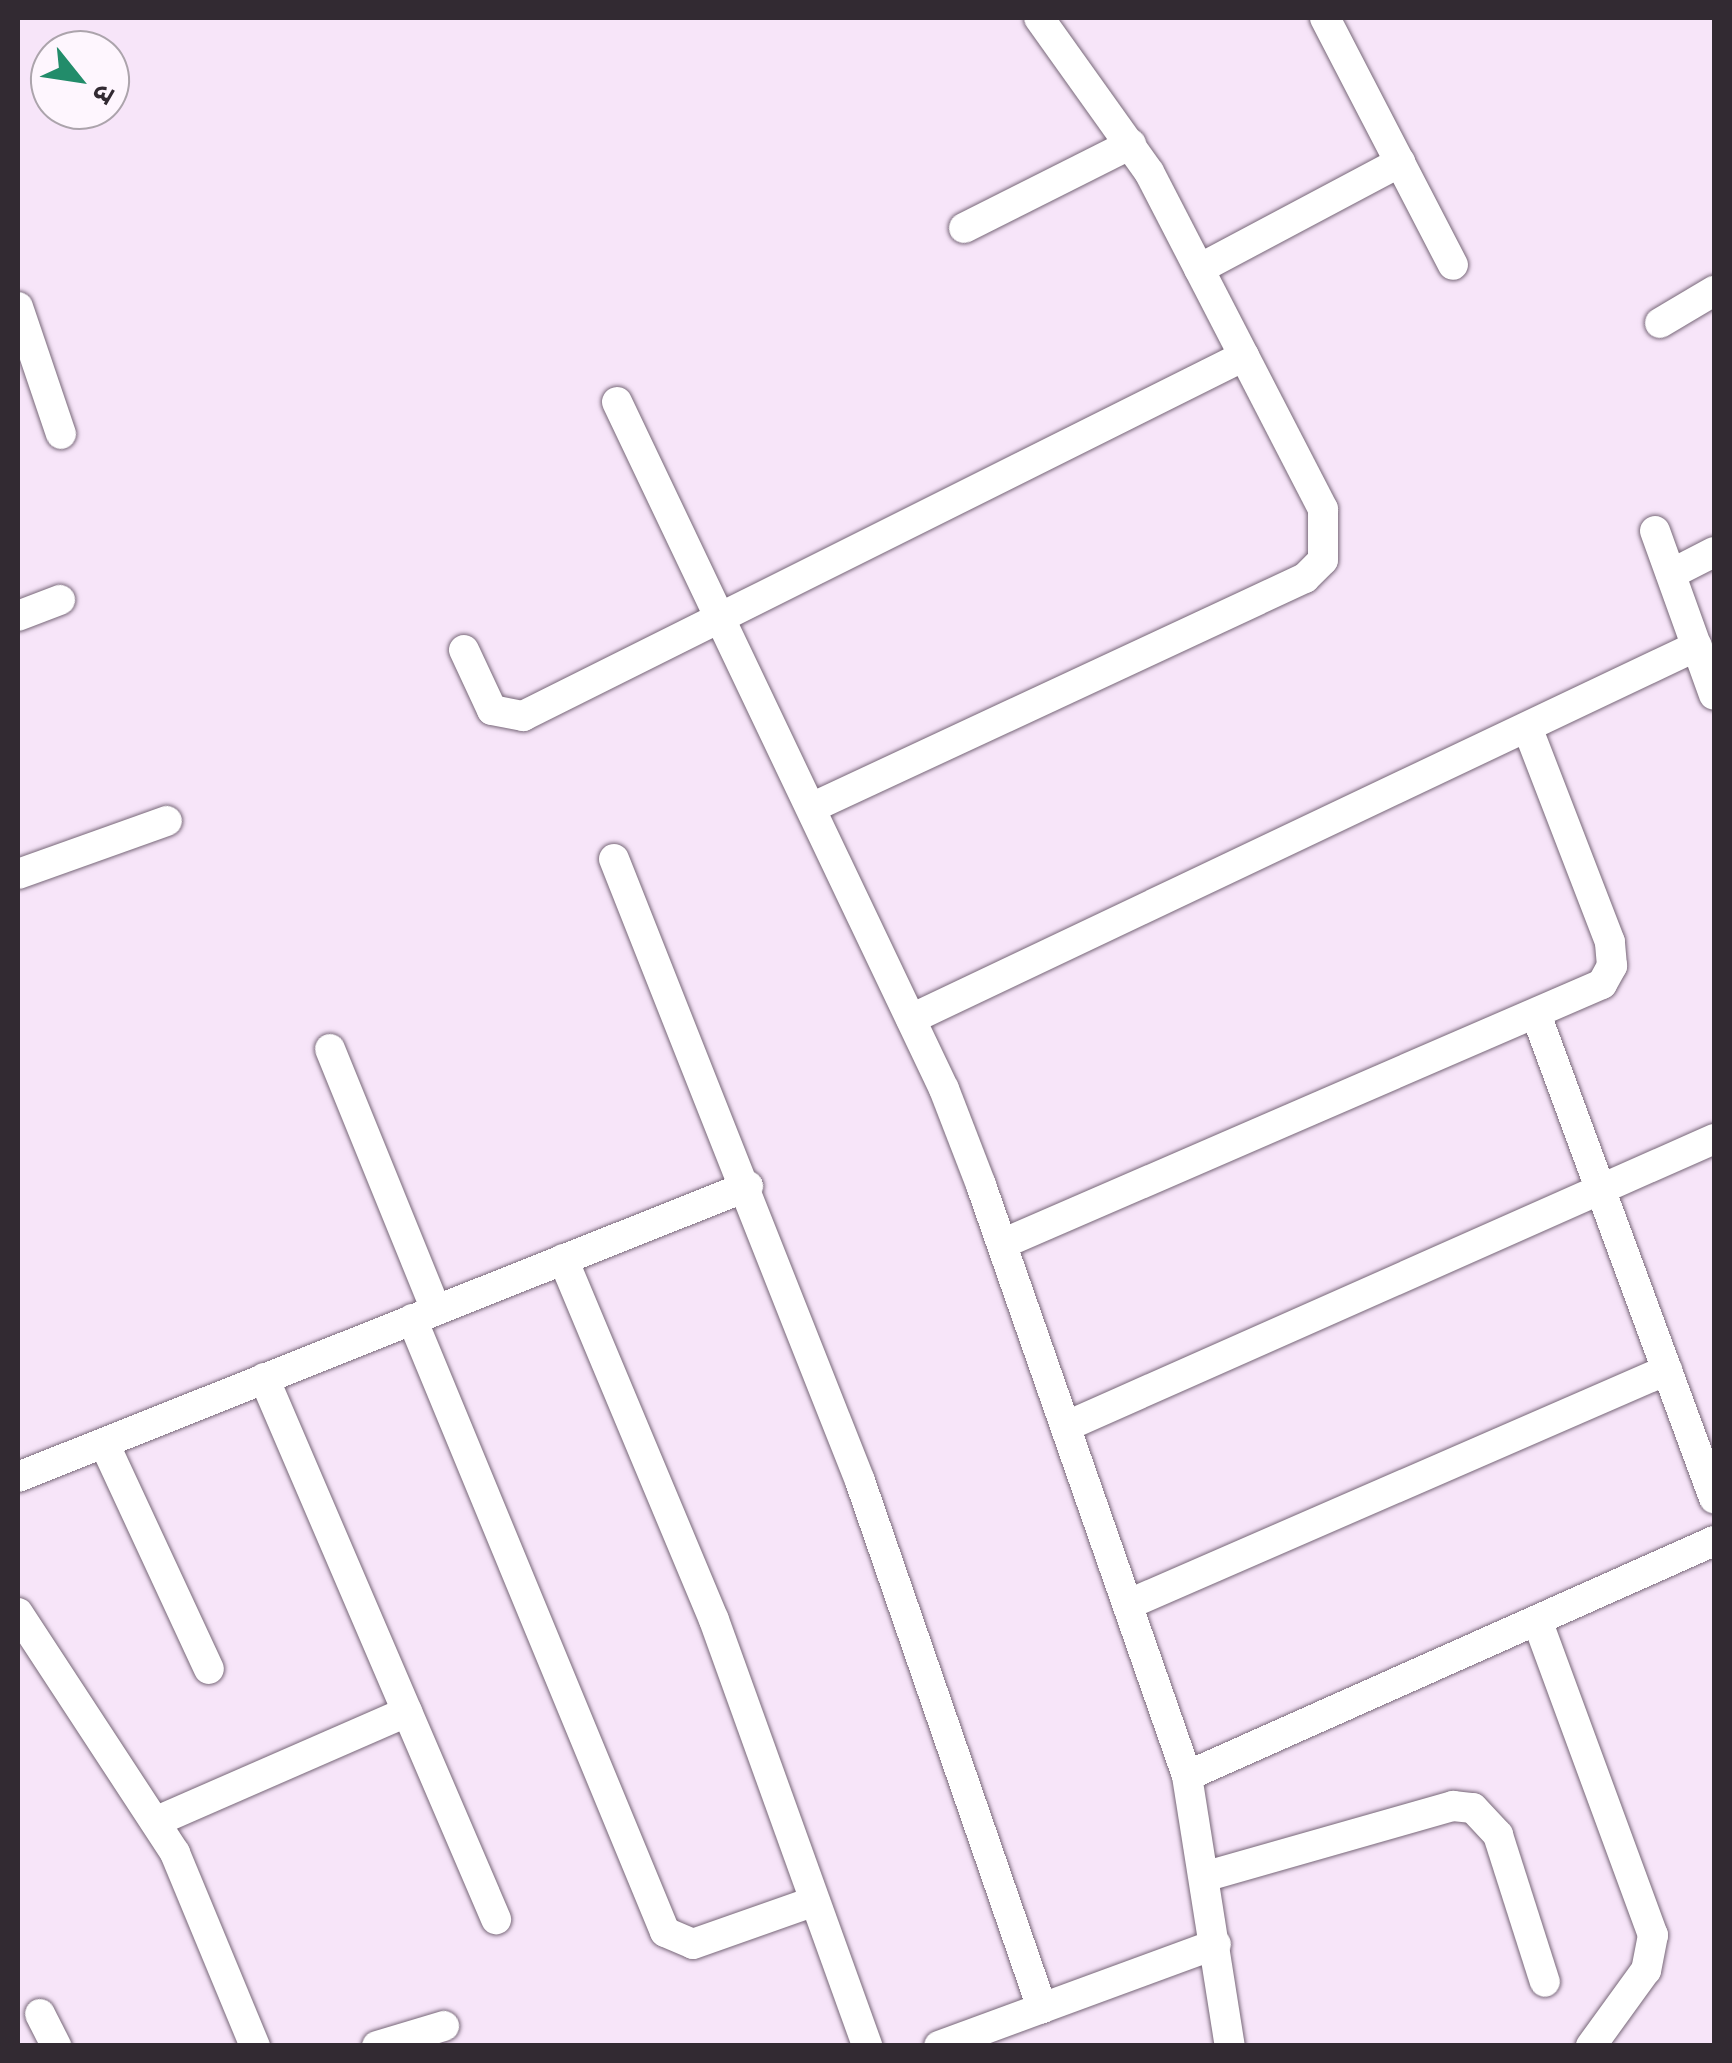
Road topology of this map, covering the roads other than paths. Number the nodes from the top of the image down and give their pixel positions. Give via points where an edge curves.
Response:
1 (1040, 18) edge
2 (1325, 18) edge
3 (1132, 144) junction
4 (1400, 162) junction
5 (964, 228) dead end
6 (1454, 265) dead end
7 (1199, 269) junction
8 (1714, 291) edge
9 (18, 307) edge
10 (1660, 323) dead end
11 (1244, 356) junction
12 (617, 402) dead end
13 (61, 434) dead end
14 (1655, 531) dead end
15 (1714, 552) edge
16 (1671, 574) junction
17 (60, 600) dead end
18 (18, 616) edge
19 (719, 616) junction
20 (1700, 630) edge
21 (464, 650) dead end
22 (1714, 695) edge
23 (1527, 727) junction
24 (811, 808) junction
25 (167, 821) dead end
26 (614, 858) dead end
27 (18, 874) edge
28 (1537, 1017) junction
29 (911, 1019) junction
30 (330, 1048) dead end
31 (1714, 1139) edge
32 (748, 1186) junction
33 (1604, 1194) junction
34 (1002, 1244) junction
35 (564, 1259) junction
36 (424, 1315) junction
37 (1668, 1370) junction
38 (264, 1378) junction
39 (1066, 1426) junction
40 (104, 1443) junction
41 (18, 1477) edge
42 (1714, 1498) edge
43 (1714, 1541) edge
44 (1129, 1604) junction
45 (18, 1613) edge
46 (1538, 1620) junction
47 (210, 1669) dead end
48 (407, 1712) junction
49 (1186, 1776) junction
50 (157, 1822) junction
51 (1207, 1876) junction
52 (815, 1900) junction
53 (496, 1919) dead end
54 (1216, 1944) junction
55 (1545, 1982) dead end
56 (1042, 2008) junction
57 (40, 2014) dead end
58 (444, 2026) dead end
59 (56, 2046) edge
60 (256, 2046) edge
61 (376, 2046) edge
62 (867, 2046) edge
63 (939, 2046) edge
64 (1230, 2046) edge
65 (1591, 2046) edge

1 - 3 street
2 - 4 street
3 - 5 street
3 - 7 street
4 - 6 street
4 - 7 street
7 - 11 street
8 - 10 street
9 - 13 street
11 - 19 street
11 - 24 street via 1323,509 1323,560 1305,578
12 - 19 street
14 - 16 street
15 - 16 street
16 - 20 street
17 - 18 street
19 - 21 street via 523,716 492,710
19 - 24 street
20 - 22 street
20 - 23 street
23 - 28 street via 1610,942 1612,966 1582,998
23 - 29 street
24 - 29 street
25 - 27 street
26 - 32 street
28 - 33 street
28 - 34 street
29 - 34 street
30 - 36 street
31 - 33 street
32 - 35 street
32 - 56 street via 895,1578
33 - 37 street
33 - 39 street
34 - 39 street
35 - 36 street
35 - 52 street via 714,1620
36 - 38 street
36 - 52 street via 664,1932 693,1944
37 - 42 street
37 - 44 street
38 - 40 street
38 - 48 street
39 - 44 street
40 - 41 street
40 - 47 street
43 - 46 street
44 - 49 street
45 - 50 street
46 - 49 street
46 - 65 street via 1653,1935 1646,1970
48 - 50 street
48 - 53 street
49 - 51 street
50 - 60 street
51 - 54 street
51 - 55 street via 1453,1806 1473,1808 1498,1835
52 - 62 street
54 - 56 street
54 - 64 street
56 - 63 street
57 - 59 street
58 - 61 street

